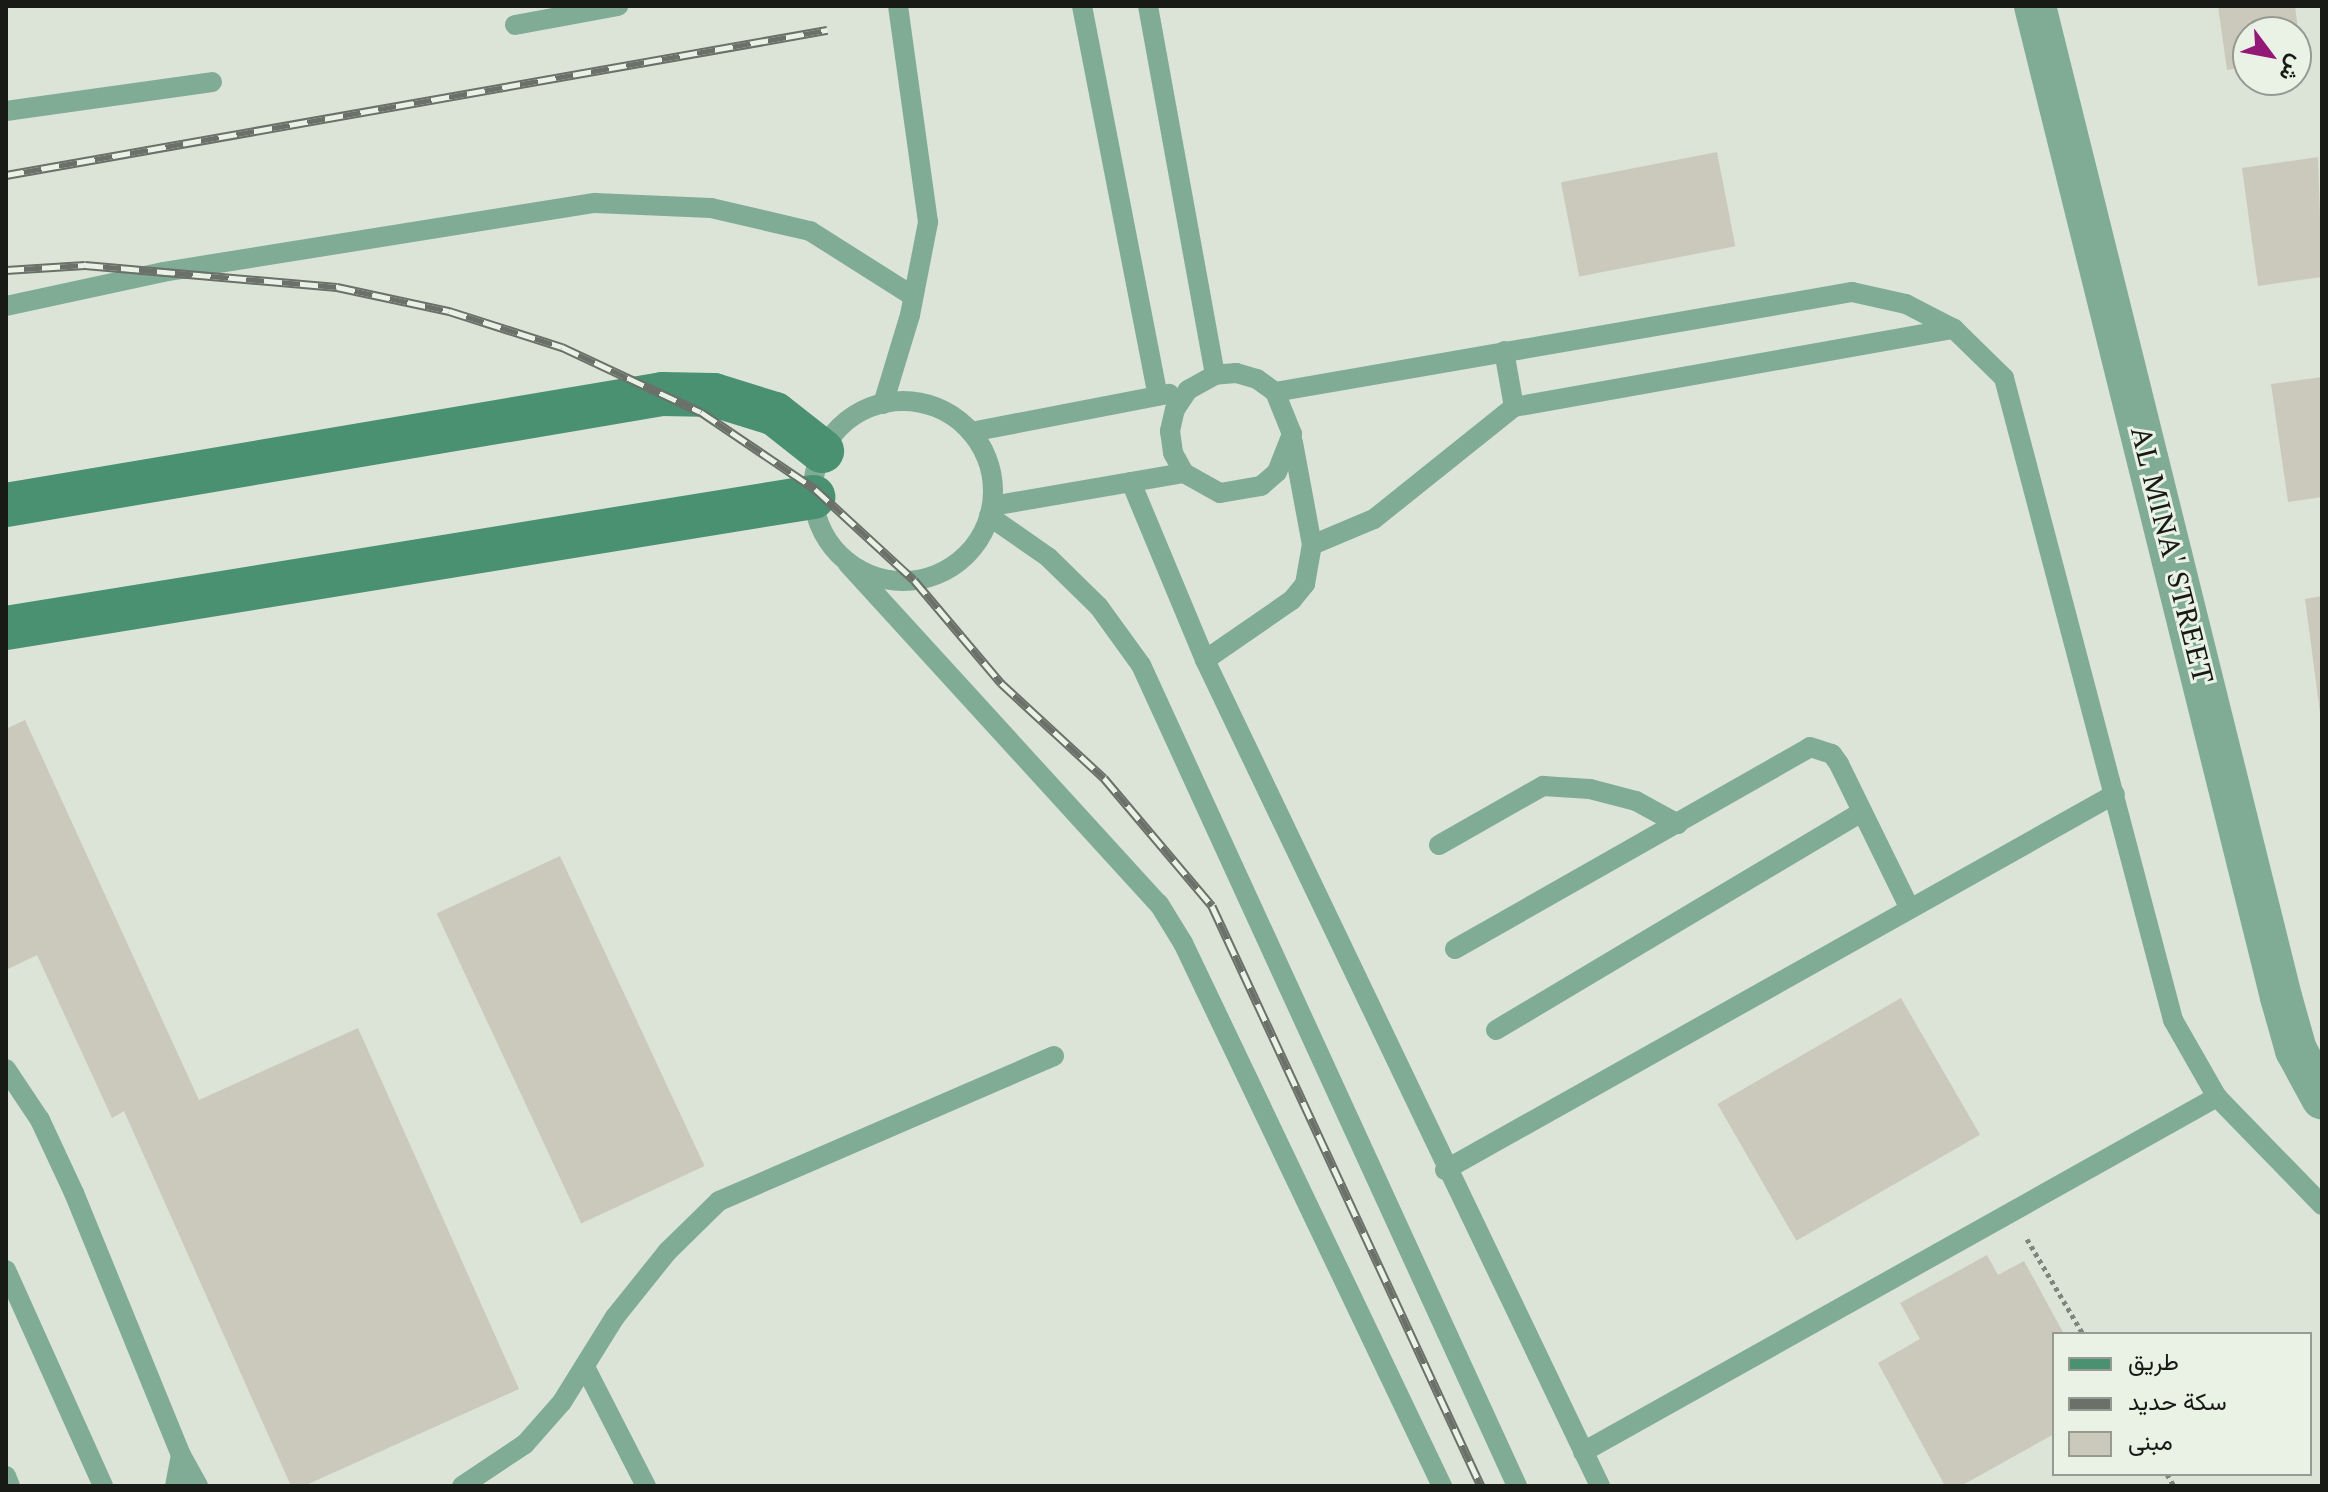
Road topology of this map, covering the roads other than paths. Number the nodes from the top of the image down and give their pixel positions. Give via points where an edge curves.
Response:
1 (618, 6) edge
2 (898, 6) edge
3 (1082, 6) edge
4 (1148, 6) edge
5 (2035, 6) edge
6 (515, 25) dead end
7 (212, 82) dead end
8 (6, 111) edge
9 (913, 296) junction
10 (6, 306) edge
11 (1954, 329) junction
12 (1504, 351) junction
13 (1215, 375) junction
14 (1188, 390) junction
15 (1275, 392) junction
16 (1158, 396) junction
17 (883, 404) junction
18 (1514, 407) junction
19 (971, 432) junction
20 (1292, 434) junction
21 (822, 451) junction
22 (1184, 473) junction
23 (1131, 482) junction
24 (813, 497) junction
25 (6, 505) edge
26 (990, 511) junction
27 (1312, 545) junction
28 (848, 564) junction
29 (6, 628) edge
30 (1205, 660) junction
31 (2115, 794) junction
32 (1861, 812) junction
33 (1678, 824) junction
34 (1439, 845) dead end
35 (1910, 909) junction
36 (1455, 949) dead end
37 (1496, 1030) dead end
38 (1054, 1056) dead end
39 (6, 1069) edge
40 (2217, 1097) junction
41 (2322, 1098) edge
42 (1445, 1170) junction
43 (2322, 1205) edge
44 (6, 1270) edge
45 (585, 1367) junction
46 (1583, 1452) junction
47 (181, 1455) junction
48 (6, 1476) edge
49 (10, 1486) edge
50 (103, 1486) edge
51 (175, 1486) edge
52 (198, 1486) edge
53 (462, 1486) edge
54 (646, 1486) edge
55 (1442, 1486) edge
56 (1517, 1486) edge
57 (1600, 1486) edge

1 - 6 lane
2 - 9 lane via 928,222
3 - 16 lane
4 - 13 lane
5 - 41 street, AL MINA' STREET via 2281,997 2296,1050
7 - 8 lane
9 - 10 lane via 810,231 711,208 595,203 163,272
9 - 17 lane
11 - 12 lane via 1906,304 1852,292
11 - 18 lane
11 - 31 lane via 2004,378
12 - 15 lane
12 - 18 lane
13 - 14 lane
13 - 15 lane via 1257,379
14 - 16 lane
14 - 22 lane via 1175,409 1170,431
15 - 20 lane
16 - 19 lane
17 - 19 lane via 931,405
17 - 21 lane via 858,413
18 - 27 lane via 1374,519
19 - 26 lane via 993,480
20 - 22 lane via 1277,472 1241,493 1220,493
20 - 27 lane
21 - 24 lane
21 - 25 street via 775,414 714,395 662,394
22 - 23 lane
23 - 26 lane
23 - 30 lane
24 - 28 lane via 818,523
24 - 29 street
26 - 28 lane via 977,543 957,563 931,577 903,582 874,577
26 - 56 lane via 1099,607 1141,665
27 - 30 lane via 1312,565 1292,600
28 - 55 lane via 1159,904 1183,943
30 - 42 lane
31 - 35 lane
31 - 40 lane via 2173,1020
32 - 33 lane via 1832,754 1810,747
32 - 35 lane
32 - 37 lane
33 - 34 lane via 1636,801 1590,789 1543,786
33 - 36 lane
35 - 42 lane
38 - 45 lane via 719,1201 667,1252
39 - 47 lane via 40,1120 74,1193
40 - 43 lane
40 - 46 lane
42 - 46 lane
44 - 50 lane
45 - 53 lane via 525,1444
45 - 54 lane
46 - 57 lane
47 - 51 lane
47 - 52 lane
48 - 49 lane

